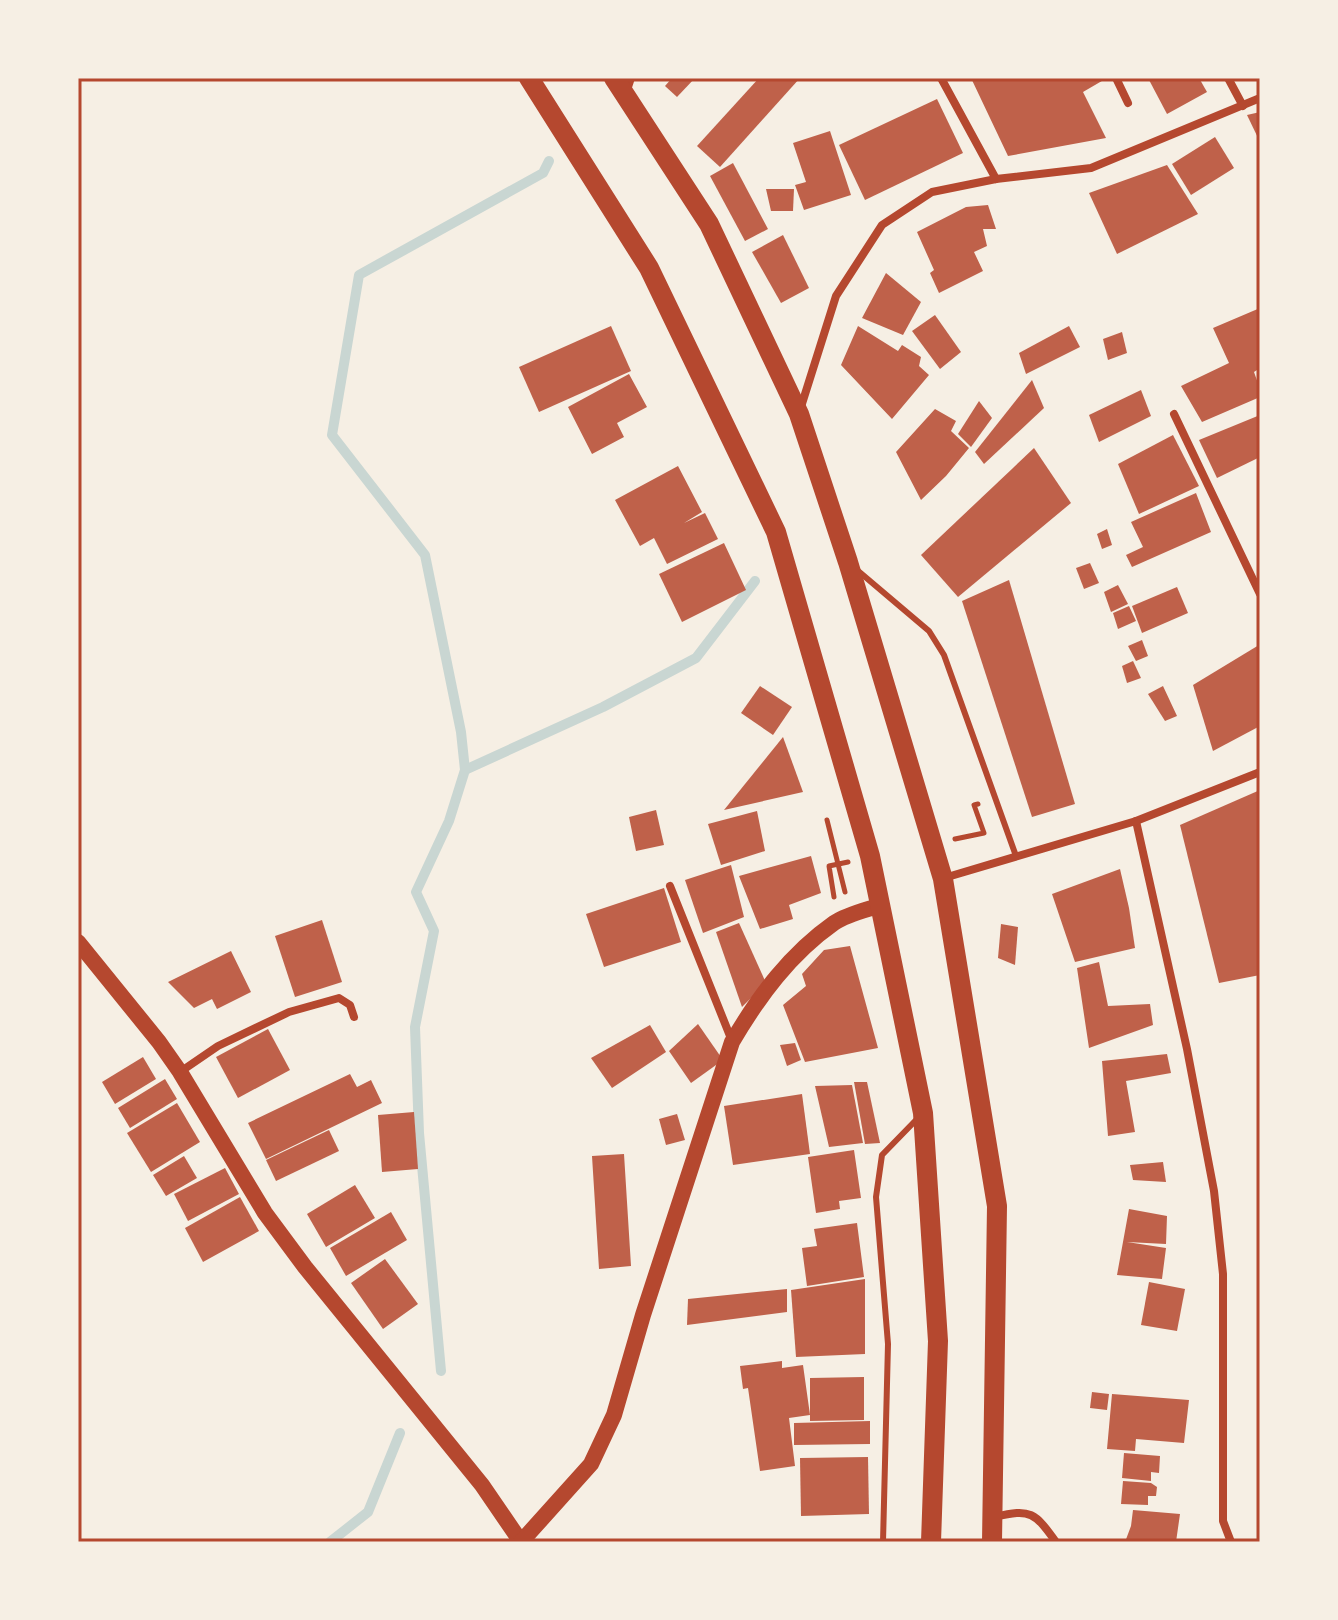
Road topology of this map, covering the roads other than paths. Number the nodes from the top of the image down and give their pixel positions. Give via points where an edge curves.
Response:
1 (529, 78) edge
2 (941, 78) edge
3 (1116, 78) edge
4 (1228, 78) edge
5 (623, 83) edge
6 (1260, 98) edge
7 (1128, 103) dead end
8 (1243, 106) junction
9 (996, 179) junction
10 (799, 414) junction
11 (1174, 414) dead end
12 (848, 562) junction
13 (1260, 594) edge
14 (1260, 772) edge
15 (1136, 821) junction
16 (1016, 856) junction
17 (943, 879) junction
18 (670, 886) dead end
19 (881, 905) junction
20 (78, 942) edge
21 (354, 1017) dead end
22 (732, 1042) junction
23 (180, 1072) junction
24 (923, 1113) junction
25 (994, 1517) junction
26 (521, 1542) edge
27 (883, 1542) edge
28 (931, 1542) edge
29 (992, 1542) edge
30 (1056, 1542) edge
31 (1231, 1542) edge

1 - 19 main road via 649,268 776,532
2 - 9 street
3 - 7 street
4 - 8 street
5 - 10 main road via 709,224
6 - 8 street
8 - 9 street via 1091,168
9 - 10 street via 932,192 882,225 836,296
10 - 12 main road
11 - 13 street
12 - 16 lane via 929,631 944,655
12 - 17 main road
14 - 15 street
15 - 16 street
15 - 31 street via 1214,1191 1223,1274 1223,1521
16 - 17 street
17 - 25 main road via 997,1206
18 - 22 street
19 - 22 main road via 836,921 791,959
19 - 24 main road
20 - 23 main road
21 - 23 street via 350,1005 339,998 308,1005 218,1046
22 - 26 main road via 614,1415 591,1464
23 - 26 main road via 265,1213 482,1485
24 - 27 lane via 882,1155 876,1197 888,1344
24 - 28 main road via 938,1341
25 - 29 main road
25 - 30 street via 1018,1511 1029,1515

